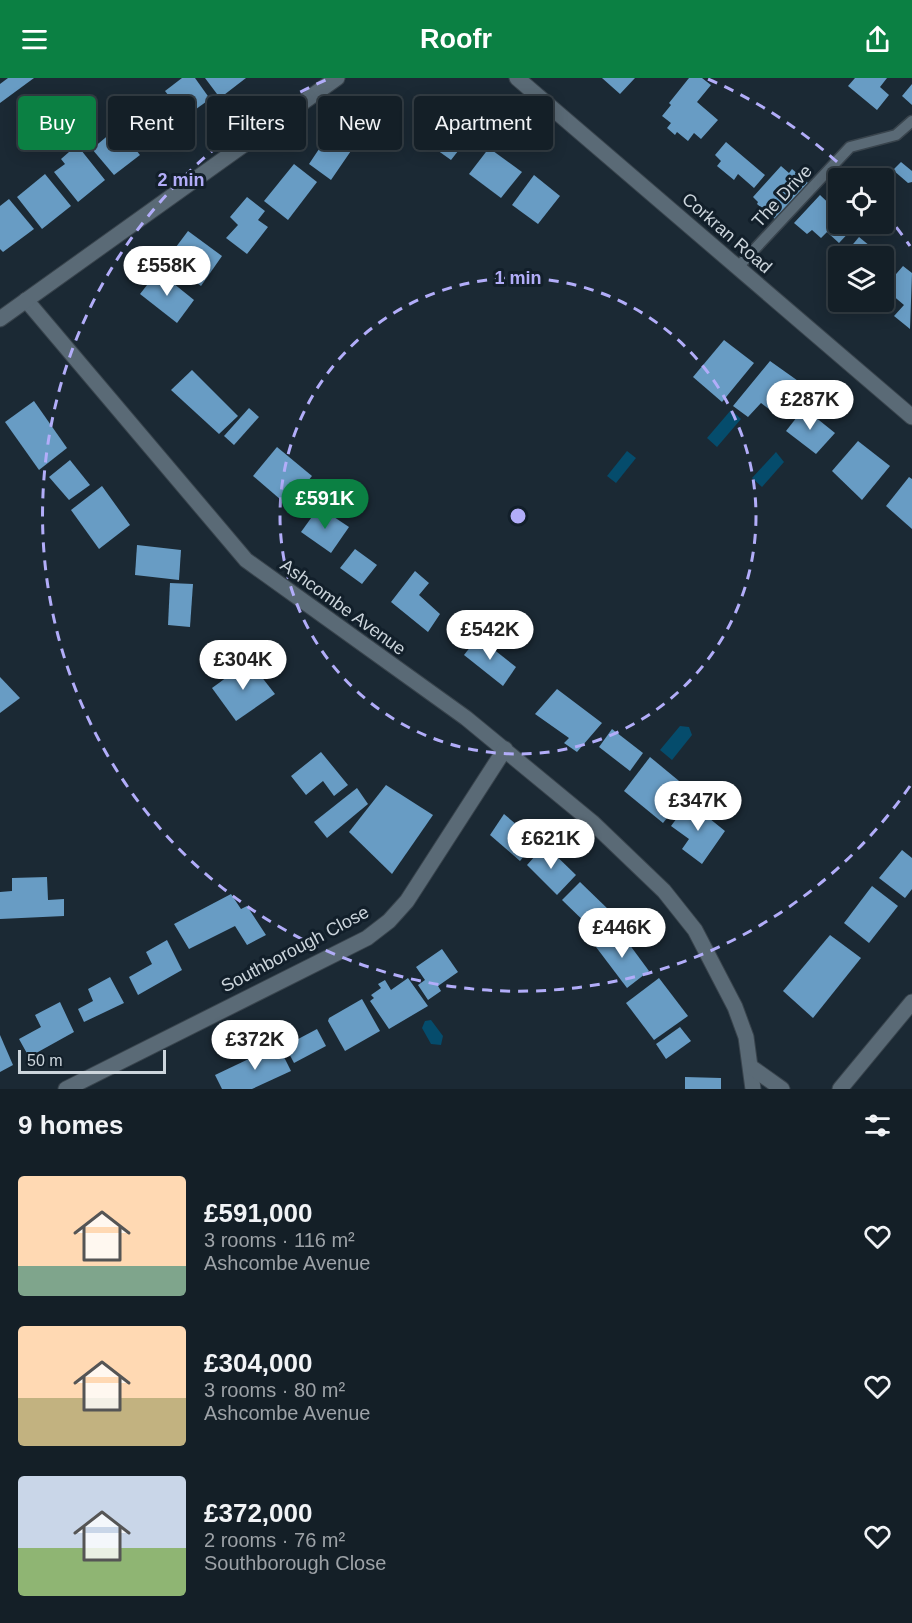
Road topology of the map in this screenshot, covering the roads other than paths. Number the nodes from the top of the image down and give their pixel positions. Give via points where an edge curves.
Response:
1 (337, 78) edge
2 (517, 78) edge
3 (912, 121) edge
4 (738, 267) junction
5 (26, 300) junction
6 (0, 319) edge
7 (912, 417) edge
8 (505, 749) junction
9 (912, 1002) edge
10 (752, 1067) junction
11 (66, 1089) edge
12 (753, 1089) edge
13 (782, 1089) edge
14 (840, 1089) edge

1 - 5 street
2 - 4 street, Corkran Road
3 - 4 lane, The Drive via 896,135 850,147
4 - 7 street, Corkran Road
5 - 6 street
5 - 8 street, Ashcombe Avenue via 246,560
8 - 10 street, Ashcombe Avenue via 592,822 664,891 695,930 735,1007
8 - 11 street, Southborough Close via 406,901 367,938
9 - 14 street
10 - 12 street, Ashcombe Avenue
10 - 13 street

